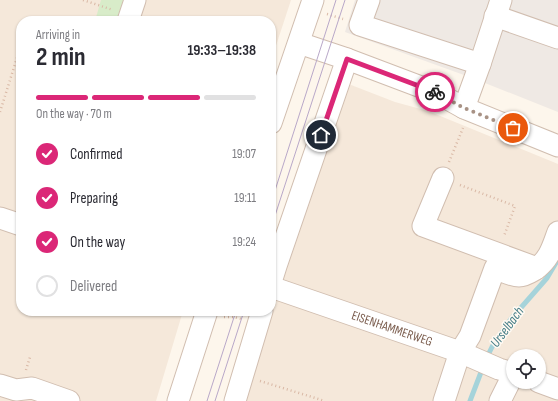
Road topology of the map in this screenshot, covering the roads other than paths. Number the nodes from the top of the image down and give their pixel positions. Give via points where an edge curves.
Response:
1 (135, 0) edge
2 (369, 0) edge
3 (312, 3) edge
4 (498, 8) edge
5 (130, 16) edge
6 (558, 38) edge
7 (299, 42) junction
8 (347, 59) junction
9 (480, 64) junction
10 (464, 108) junction
11 (276, 109) edge
12 (558, 146) edge
13 (443, 178) road end
14 (558, 232) edge
15 (554, 253) edge
16 (276, 266) edge
17 (537, 268) junction
18 (276, 289) edge
19 (206, 316) edge
20 (261, 317) edge
21 (468, 356) junction
22 (506, 371) edge
23 (506, 379) edge
24 (0, 385) edge
25 (546, 385) edge
26 (558, 389) edge
27 (70, 401) edge
28 (178, 401) edge
29 (235, 401) edge
30 (444, 401) edge
31 (500, 401) edge

1 - 5 street
2 - 9 street via 360,25
3 - 7 street
4 - 6 street
4 - 9 street
7 - 8 street
7 - 11 street
8 - 10 street via 437,93
8 - 16 street
9 - 10 street
10 - 12 street
13 - 17 street via 423,226
14 - 15 street
15 - 17 street
17 - 21 street via 519,276 495,268 470,336
18 - 21 street, EISENHAMMERWEG
19 - 28 street
20 - 29 street
21 - 22 street, EISENHAMMERWEG
21 - 30 street
23 - 31 street
24 - 27 street via 16,390 32,388
25 - 26 street

